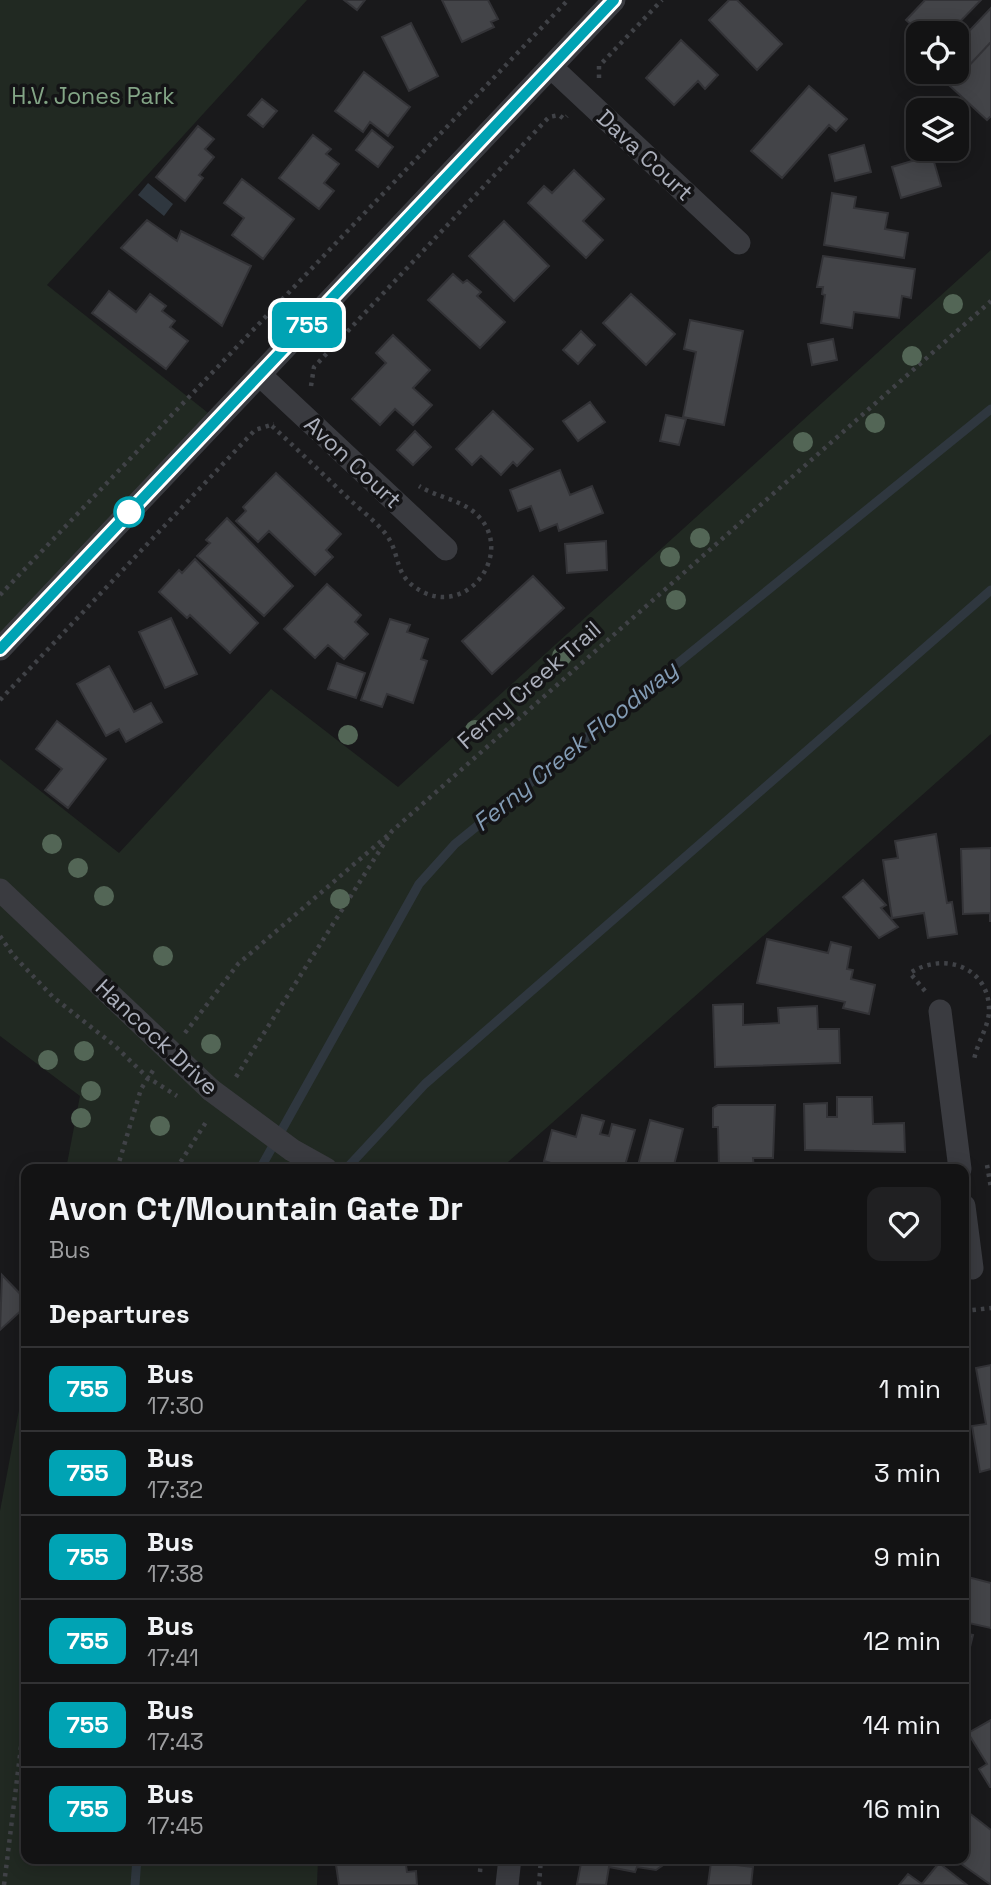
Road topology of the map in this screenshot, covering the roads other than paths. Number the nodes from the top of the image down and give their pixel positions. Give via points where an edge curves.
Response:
1 (614, 0) edge
2 (551, 67) junction
3 (739, 243) dead end
4 (260, 375) junction
5 (446, 549) dead end
6 (0, 649) edge
7 (0, 890) edge
8 (940, 1011) dead end
9 (317, 1164) edge
10 (959, 1164) edge
11 (969, 1231) edge
12 (976, 1267) edge
13 (509, 1864) edge
14 (507, 1885) edge

1 - 2 street
2 - 3 street, Dava Court
2 - 4 street
4 - 5 street, Avon Court
4 - 6 street
7 - 9 street, Hancock Drive, bridge via 170,1051 221,1087 295,1152
8 - 10 street
11 - 12 street
13 - 14 street

